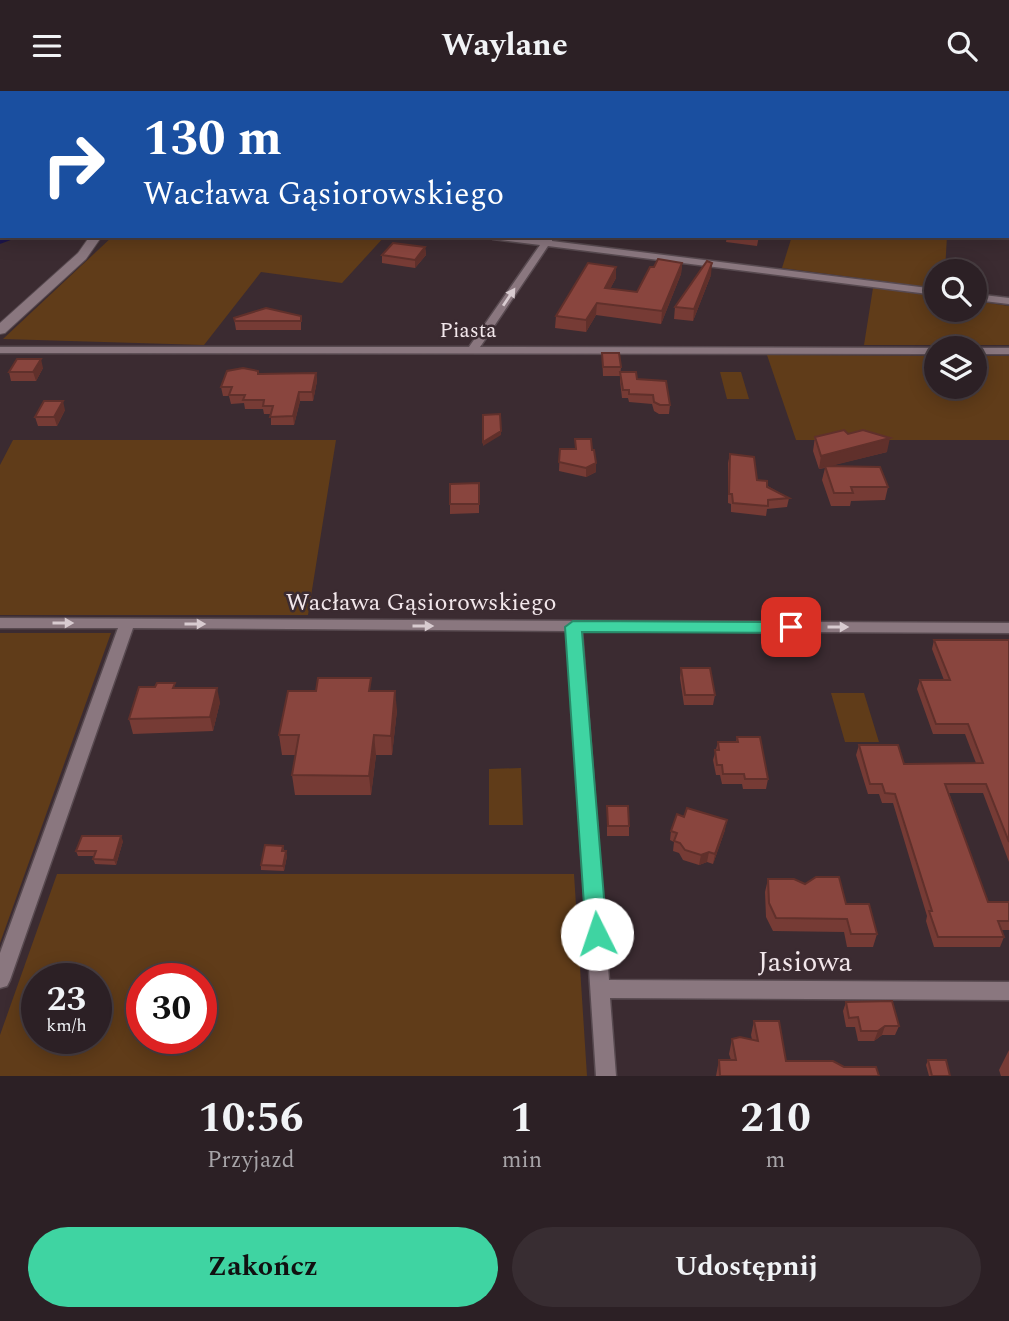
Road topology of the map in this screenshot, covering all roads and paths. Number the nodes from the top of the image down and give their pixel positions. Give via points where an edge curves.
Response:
1 (95, 238) edge
2 (520, 238) edge
3 (548, 240) edge
4 (924, 290) edge
5 (987, 298) edge
6 (1009, 301) edge
7 (0, 330) edge
8 (0, 350) edge
9 (473, 351) junction
10 (924, 351) edge
11 (987, 351) edge
12 (1009, 351) edge
13 (0, 623) edge
14 (127, 624) junction
15 (573, 627) junction
16 (1009, 628) edge
17 (0, 980) edge
18 (601, 989) junction
19 (1009, 991) edge
20 (606, 1076) edge

1 - 7 street via 82,256
2 - 3 street
3 - 4 street
9 -> 3 street
5 - 6 street
8 - 9 street, Piasta
9 - 10 street, Piasta
11 - 12 street
13 -> 14 street, Wacława Gąsiorowskiego
14 -> 15 street, Wacława Gąsiorowskiego
14 - 17 street
15 -> 16 street, Wacława Gąsiorowskiego
15 - 18 street
18 - 19 street, Jasiowa
18 - 20 street

